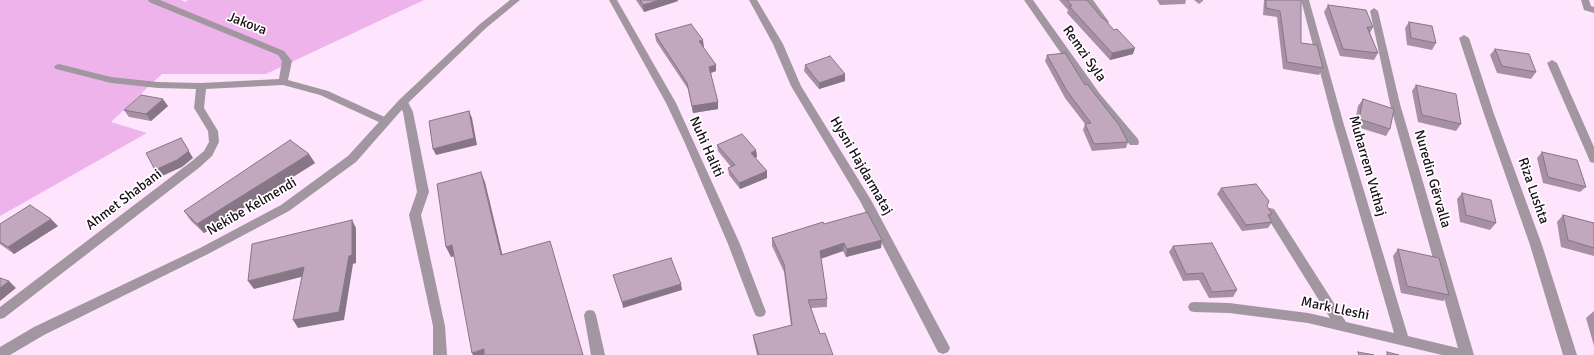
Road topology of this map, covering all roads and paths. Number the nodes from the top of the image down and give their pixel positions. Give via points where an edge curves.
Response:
1 (152, 0) edge
2 (516, 0) edge
3 (613, 0) edge
4 (753, 0) edge
5 (1028, 0) edge
6 (1090, 0) edge
7 (1305, 0) edge
8 (1585, 0) edge
9 (1594, 10) edge
10 (1374, 11) dead end
11 (1104, 22) edge
12 (1464, 38) dead end
13 (1552, 63) dead end
14 (59, 67) dead end
15 (283, 82) junction
16 (201, 86) junction
17 (403, 102) junction
18 (385, 121) junction
19 (1134, 142) dead end
20 (1594, 159) edge
21 (1270, 212) edge
22 (1194, 307) dead end
23 (760, 312) dead end
24 (0, 314) edge
25 (590, 315) dead end
26 (1342, 326) junction
27 (1403, 340) junction
28 (943, 348) dead end
29 (0, 354) edge
30 (440, 355) edge
31 (598, 355) edge
32 (1467, 355) edge
33 (1570, 355) edge

1 - 15 street, Jakova via 281,53 287,61
2 - 17 street, Nekibe Kelmendi via 482,26
3 - 23 street, Nuhi Haliti via 671,103 734,244
4 - 28 street, Hysni Hajdarmataj via 796,86 865,200
5 - 19 street, Remzi Syla via 1096,96
6 - 11 street
7 - 27 street, Muharrem Vuthaj
8 - 9 street via 1587,8
10 - 32 street, Nuredin Gërvalla via 1399,117
12 - 33 street, Riza Lushta via 1536,244
13 - 20 street
14 - 16 street via 111,80
15 - 16 street
15 - 18 street via 324,93 356,110
16 - 24 street, Ahmet Shabani via 200,108 213,131 214,142 208,153
17 - 18 street, Nekibe Kelmendi
17 - 30 street via 408,112 423,192 415,215 439,326
18 - 29 street, Nekibe Kelmendi via 352,159 285,208 204,251 39,331
21 - 26 street
22 - 26 street, Mark Lleshi via 1263,312
25 - 31 street
26 - 27 street, Mark Lleshi
27 - 32 street, Mark Lleshi

